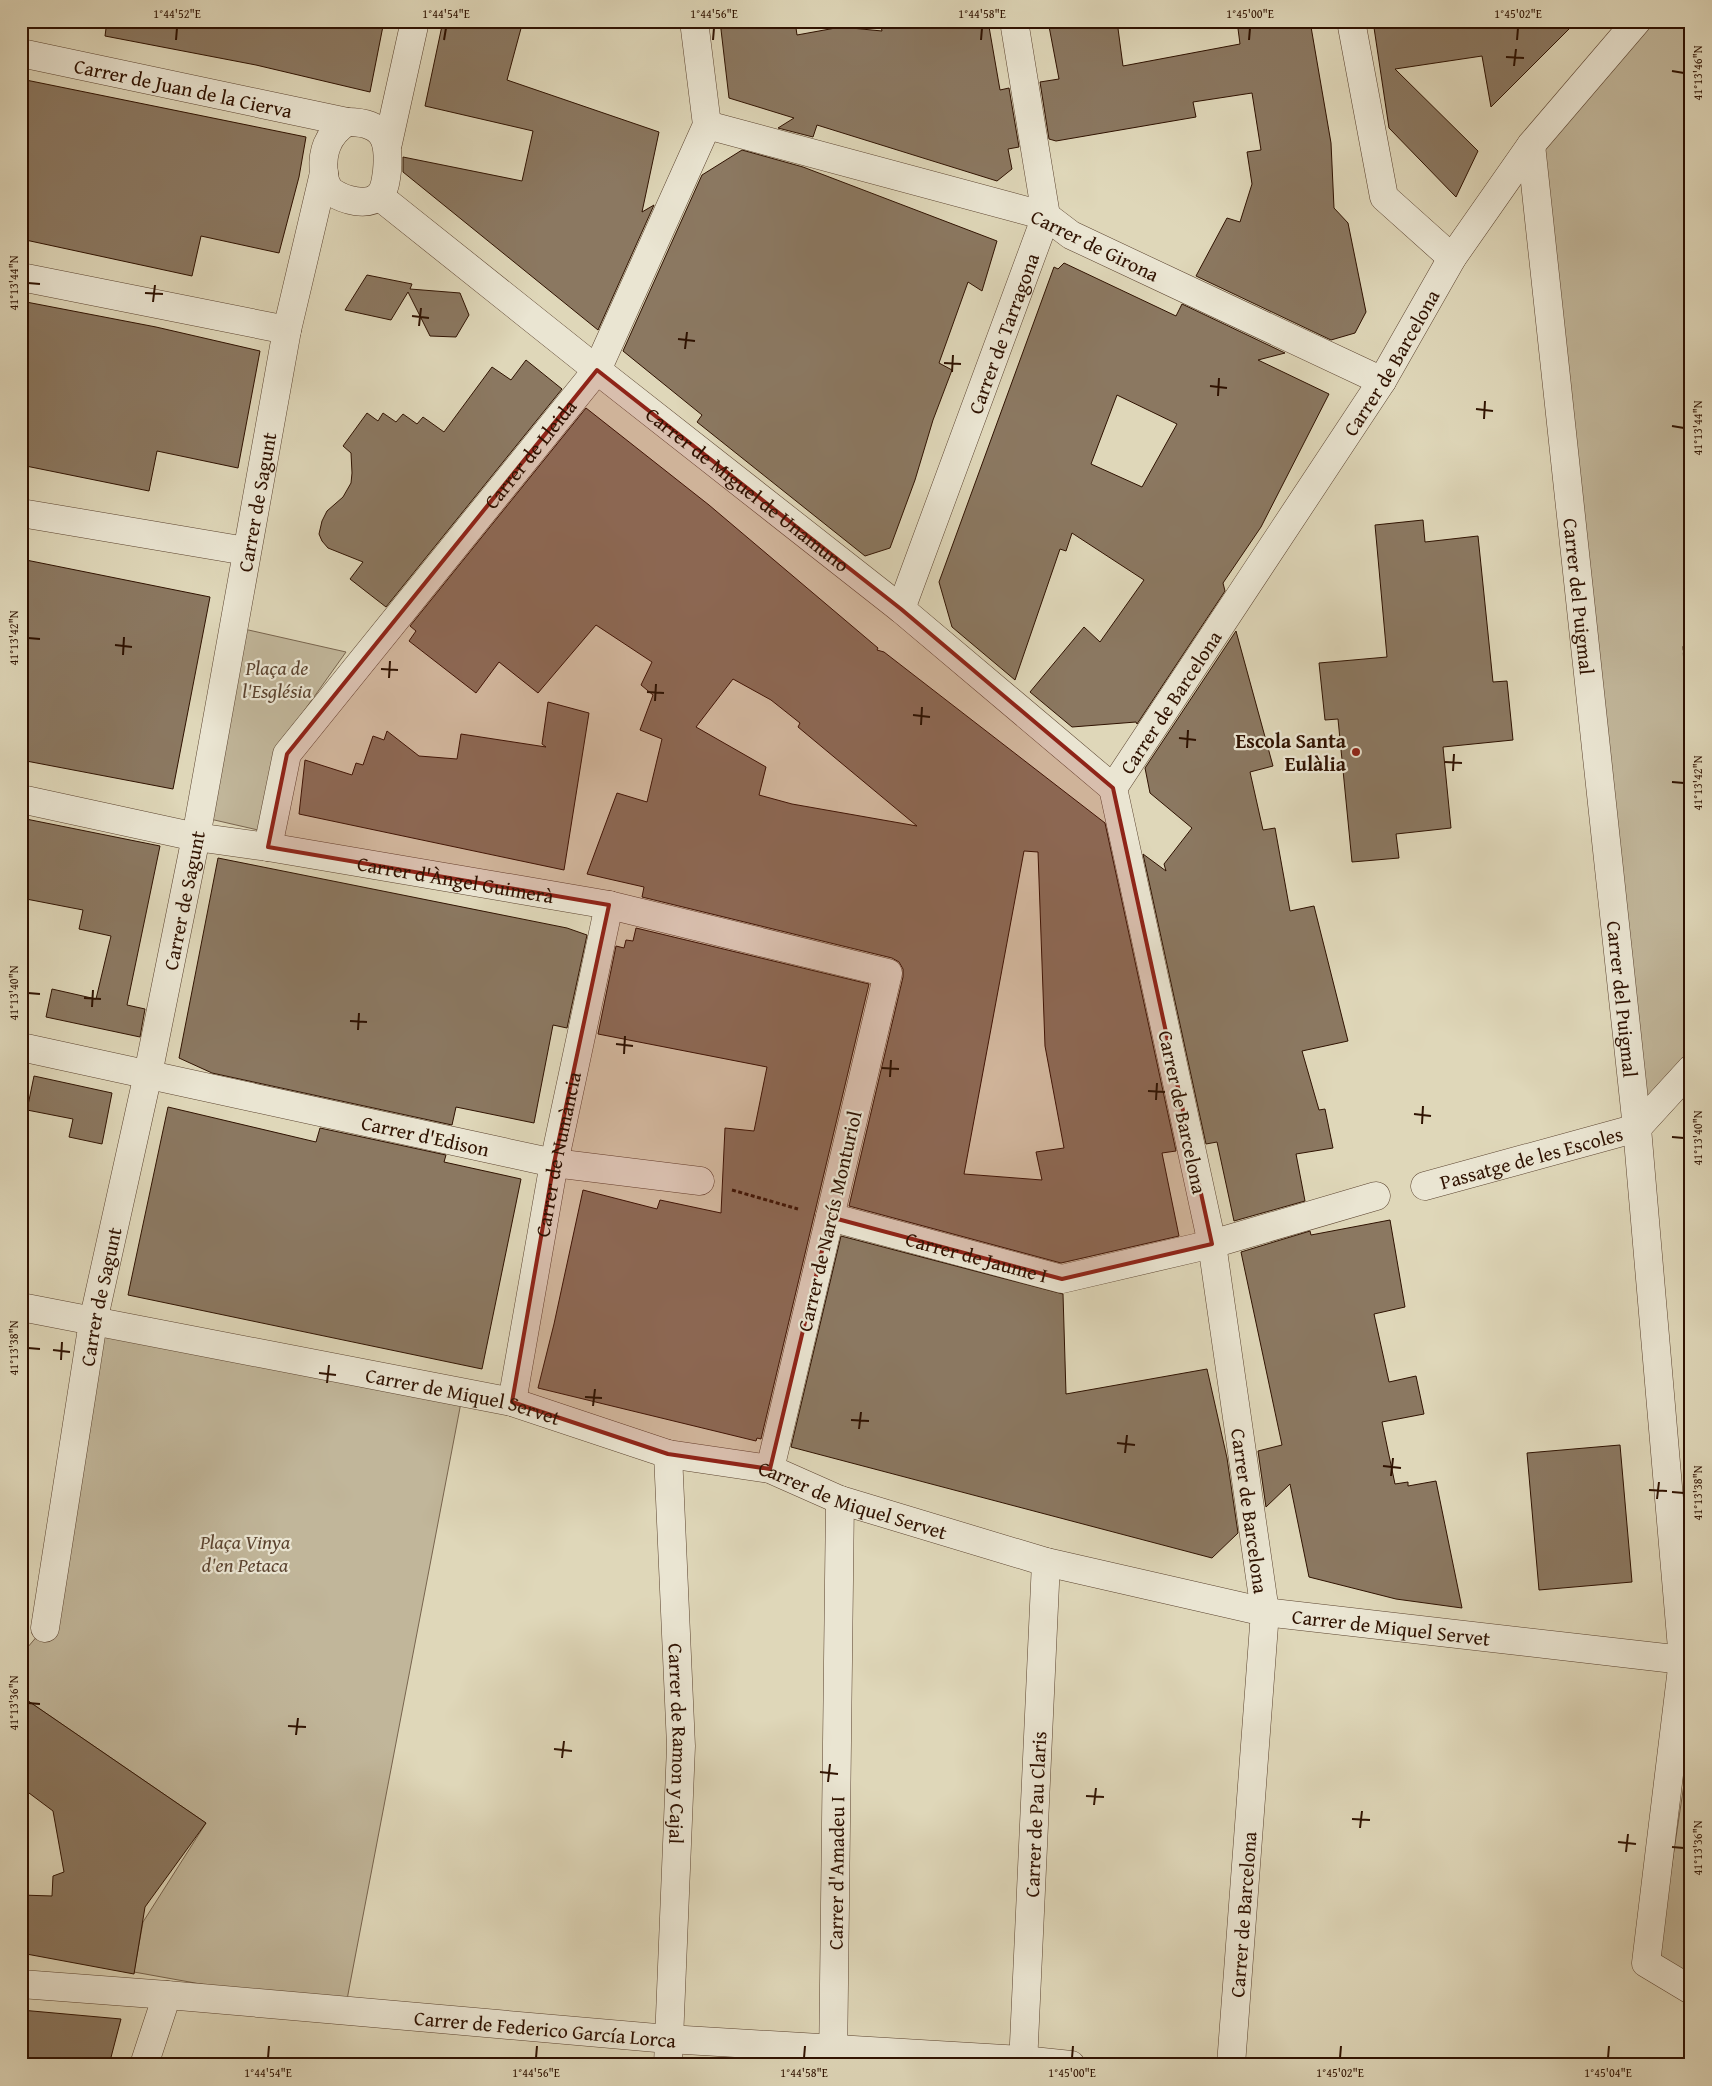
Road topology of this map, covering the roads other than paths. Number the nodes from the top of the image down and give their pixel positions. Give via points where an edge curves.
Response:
1 (415, 21) edge
2 (694, 21) edge
3 (1014, 21) edge
4 (1351, 21) edge
5 (1637, 21) edge
6 (21, 53) edge
7 (347, 122) junction
8 (707, 125) junction
9 (388, 143) junction
10 (1531, 145) junction
11 (324, 173) junction
12 (379, 196) junction
13 (1046, 216) junction
14 (1452, 258) junction
15 (21, 277) edge
16 (287, 330) junction
17 (597, 370) junction
18 (1382, 381) junction
19 (21, 513) edge
20 (246, 551) junction
21 (901, 609) junction
22 (1113, 788) junction
23 (21, 799) edge
24 (196, 837) junction
25 (268, 847) junction
26 (609, 906) junction
27 (888, 973) joint
28 (21, 1047) edge
29 (1691, 1069) edge
30 (148, 1074) junction
31 (1637, 1128) junction
32 (554, 1163) junction
33 (700, 1181) road end
34 (1425, 1186) dead end
35 (1376, 1196) dead end
36 (830, 1218) junction
37 (1212, 1244) junction
38 (21, 1307) edge
39 (93, 1322) junction
40 (512, 1402) junction
41 (668, 1454) junction
42 (770, 1468) junction
43 (840, 1500) junction
44 (1046, 1562) junction
45 (1264, 1612) junction
46 (45, 1628) dead end
47 (1687, 1660) edge
48 (21, 1984) edge
49 (1691, 1990) edge
50 (167, 1995) junction
51 (668, 2052) edge
52 (833, 2057) edge
53 (1023, 2062) edge
54 (144, 2065) edge
55 (1071, 2065) edge
56 (1231, 2065) edge

1 - 9 street
2 - 8 street
3 - 13 street, Carrer de Tarragona
4 - 14 street via 1384,197
5 - 10 street
6 - 7 street, Carrer de Juan de la Cierva
7 - 9 street via 371,126
7 - 11 street via 338,128 327,144
8 - 13 street, Carrer de Girona
8 - 17 street, Carrer de Lleida
9 - 12 street via 386,181
10 - 14 street, Carrer de Barcelona
10 - 31 street, Carrer del Puigmal
11 - 12 street via 328,189 337,195 368,202
11 - 16 street, Carrer de Sagunt
12 - 17 street, Carrer de Miguel de Unamuno
13 - 18 street, Carrer de Girona via 1071,235
13 - 21 street, Carrer de Tarragona
14 - 18 street, Carrer de Barcelona
15 - 16 street
16 - 20 street, Carrer de Sagunt
17 - 21 street, Carrer de Miguel de Unamuno
17 - 25 street, Carrer de Lleida via 287,754
18 - 22 street, Carrer de Barcelona
19 - 20 street
20 - 24 street, Carrer de Sagunt
21 - 22 street, Carrer de Miguel de Unamuno
22 - 37 street, Carrer de Barcelona
23 - 24 street, Carrer d'Àngel Guimerà
24 - 25 street, Carrer d'Àngel Guimerà
24 - 30 street, Carrer de Sagunt
25 - 26 street, Carrer d'Àngel Guimerà
26 - 27 street, Carrer d'Àngel Guimerà
26 - 32 street, Carrer de Numància
27 - 36 street, Carrer de Narcís Monturiol
28 - 30 street, Carrer d'Edison
29 - 31 street
30 - 32 street, Carrer d'Edison
30 - 39 street, Carrer de Sagunt
31 - 34 street, Passatge de les Escoles
31 - 47 street, Carrer del Puigmal
32 - 33 street, Carrer d'Edison
32 - 40 street, Carrer de Numància
35 - 37 street
36 - 37 street, Carrer de Jaume I via 1062,1279
36 - 42 street, Carrer de Narcís Monturiol
37 - 45 street, Carrer de Barcelona
38 - 39 street, Carrer de Miquel Servet
39 - 40 street, Carrer de Miquel Servet
39 - 46 street, Carrer de Sagunt
40 - 41 street, Carrer de Miquel Servet
41 - 42 street, Carrer de Miquel Servet
41 - 51 street, Carrer de Ramon y Cajal via 680,1746
42 - 43 street, Carrer de Miquel Servet
43 - 44 street, Carrer de Miquel Servet
43 - 52 street, Carrer d'Amadeu I
44 - 45 street, Carrer de Miquel Servet
44 - 53 street, Carrer de Pau Claris
45 - 47 street, Carrer de Miquel Servet
45 - 56 street, Carrer de Barcelona
47 - 49 street, Carrer del Puigmal via 1646,1962
48 - 50 street, Carrer de Federico García Lorca
50 - 51 street, Carrer de Federico García Lorca
50 - 54 street
51 - 52 street, Carrer de Federico García Lorca
52 - 53 street, Carrer de Federico García Lorca
53 - 55 street, Carrer de Federico García Lorca

